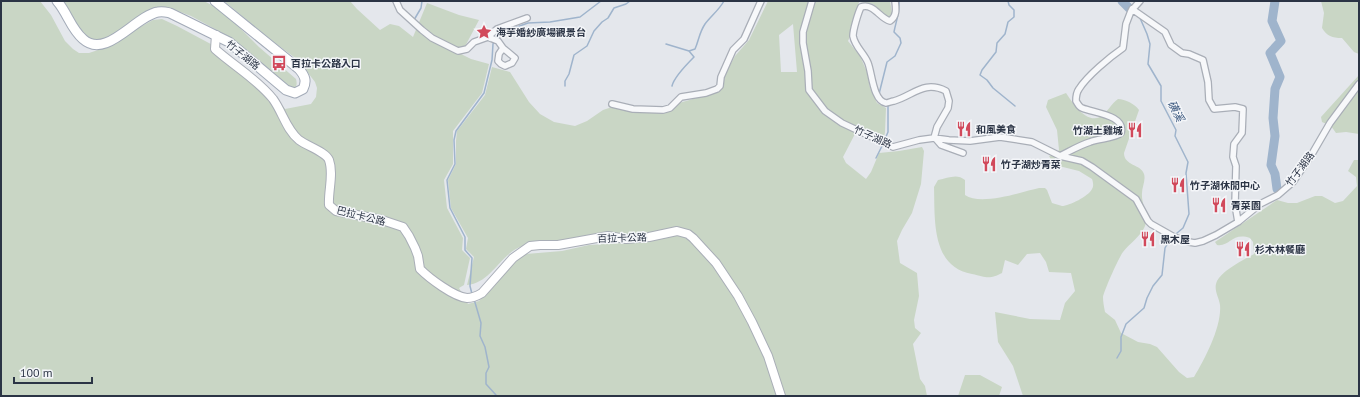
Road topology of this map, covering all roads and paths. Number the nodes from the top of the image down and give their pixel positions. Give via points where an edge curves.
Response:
1 (57, 1) edge
2 (215, 1) edge
3 (396, 1) edge
4 (761, 1) edge
5 (812, 1) edge
6 (895, 1) edge
7 (1140, 1) edge
8 (1132, 9) junction
9 (527, 18) dead end
10 (216, 35) junction
11 (492, 39) junction
12 (503, 48) dead end
13 (1359, 84) edge
14 (612, 104) dead end
15 (934, 138) junction
16 (963, 153) dead end
17 (1060, 156) junction
18 (1238, 222) junction
19 (482, 293) joint
20 (781, 396) edge

1 - 10 main road, 竹子湖路 via 78,34 92,44 106,44 146,17 163,11
2 - 10 main road, 竹子湖路 via 299,69 306,82 303,90 295,93 286,90 229,42
3 - 11 street via 400,10 432,38 458,50 467,49 474,42
4 - 14 street via 744,39 733,50 717,89 681,97 670,108 663,110 633,109
5 - 15 street, 竹子湖路 via 803,32 803,43 809,90 825,111 842,123 893,147
6 - 15 street via 896,14 890,20 885,19 870,6 861,7 853,35 868,62 876,97 881,101 886,103 900,99 922,88 940,88 946,91 948,108 937,126
7 - 8 street
8 - 17 street via 1126,24 1123,48 1082,84 1076,95 1076,101 1081,107 1120,122 1121,133 1089,142
8 - 18 street via 1164,32 1171,45 1182,54 1203,60 1209,100 1214,109 1243,109 1242,133 1234,144 1233,157 1236,166 1235,204
9 - 11 street via 497,28
10 - 19 main road, 巴拉卡公路 via 215,49 258,84 273,100 292,134 329,158 329,205 336,211 403,227 415,248 420,269 464,297
11 - 12 street
13 - 18 street, 竹子湖路 via 1330,123 1293,182
15 - 16 street via 942,145
15 - 17 street, 竹子湖路 via 970,141 1000,137 1032,142
17 - 18 street, 竹子湖路 via 1082,161 1122,188 1136,199 1151,224 1174,237 1195,243
19 - 20 main road, 百拉卡公路 via 513,258 530,246 558,245 608,236 626,239 677,231 688,234 716,263 738,296 768,356

